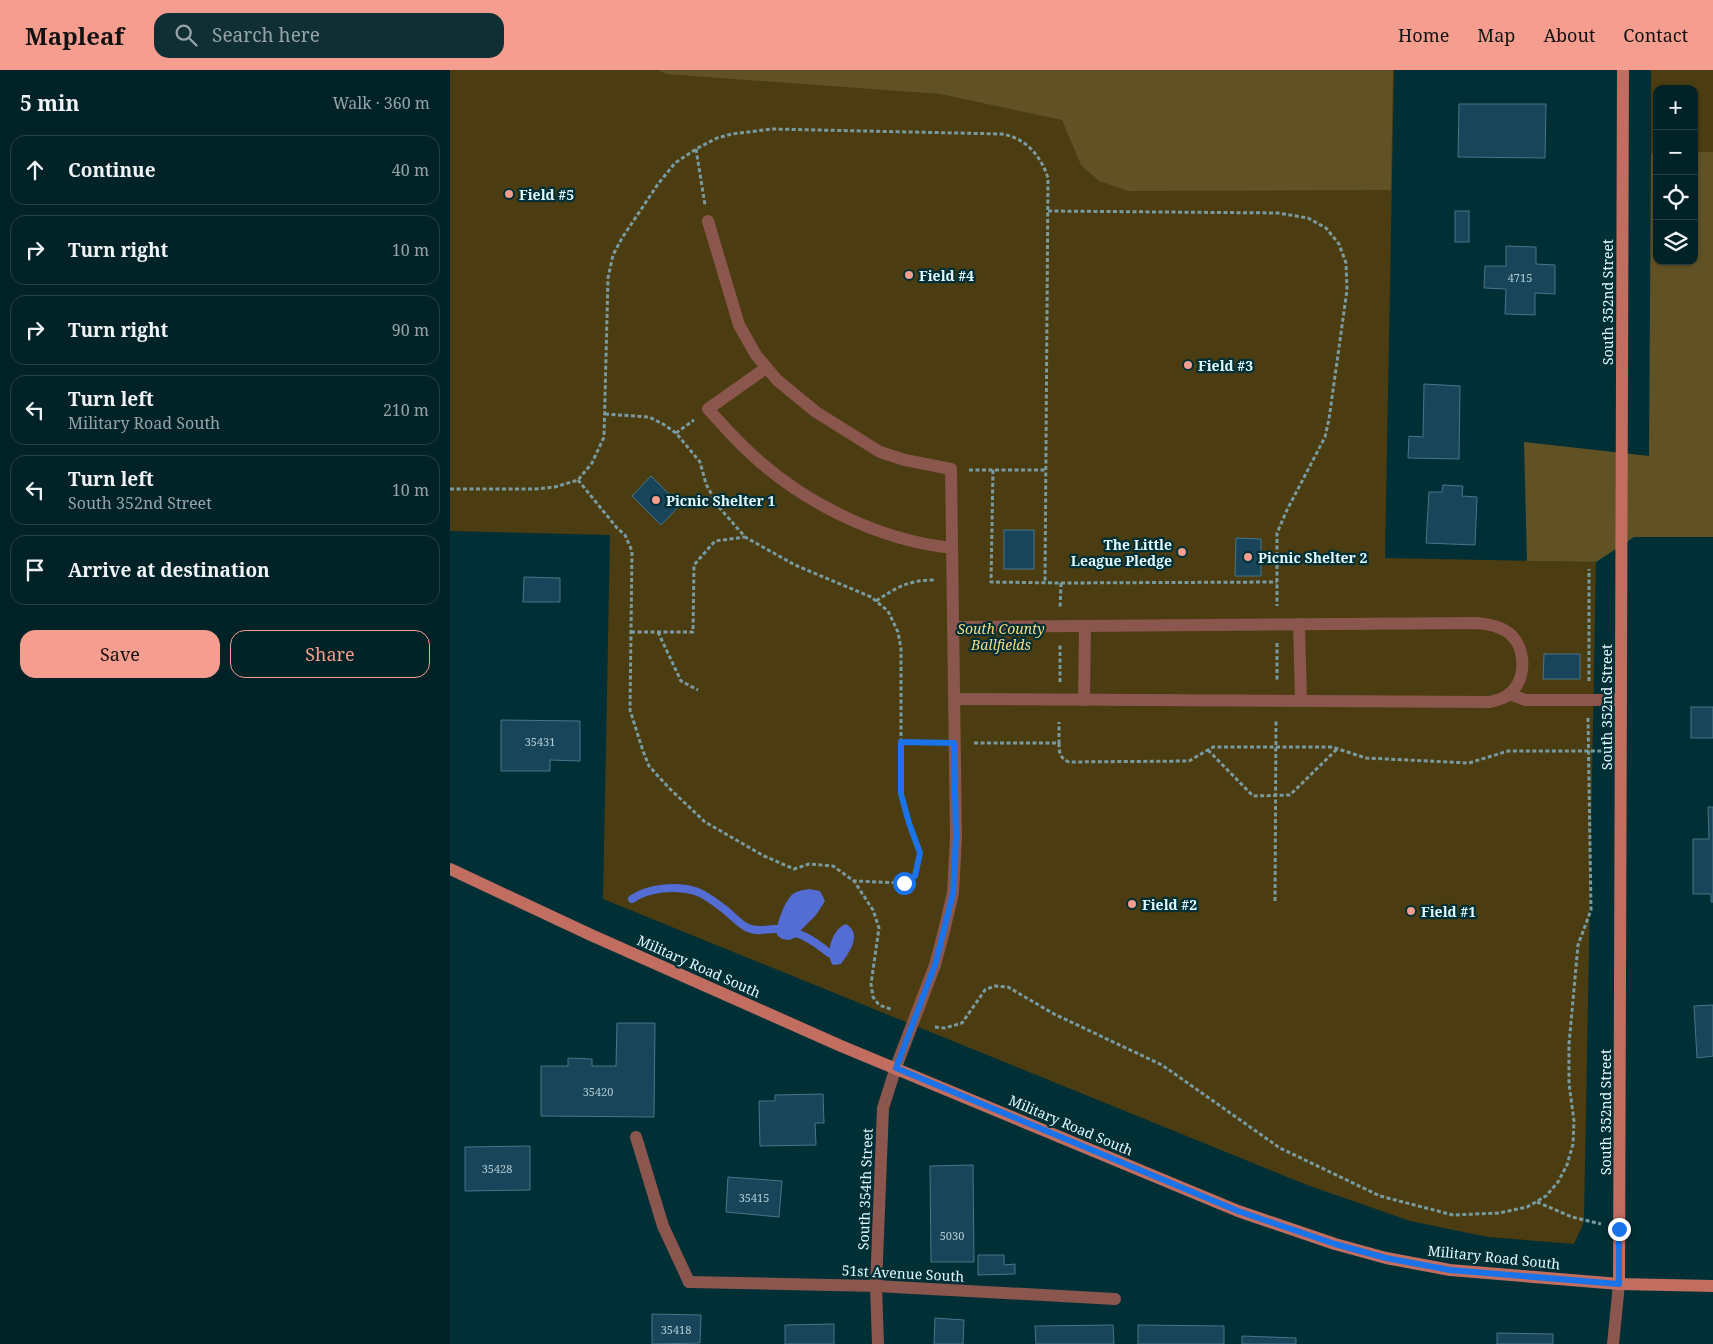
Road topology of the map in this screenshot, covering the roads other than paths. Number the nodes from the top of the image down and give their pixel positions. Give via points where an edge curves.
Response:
1 (1623, 70) edge
2 (708, 221) road end
3 (766, 368) junction
4 (952, 548) junction
5 (1300, 624) junction
6 (1085, 626) junction
7 (953, 627) junction
8 (1509, 694) junction
9 (954, 699) junction
10 (1084, 700) junction
11 (1621, 700) junction
12 (1301, 701) junction
13 (450, 869) edge
14 (896, 1068) junction
15 (636, 1137) dead end
16 (1619, 1284) junction
17 (876, 1286) junction
18 (1713, 1286) edge
19 (1115, 1299) dead end
20 (878, 1344) edge
21 (1614, 1344) edge

1 - 11 main road, South 352nd Street
2 - 3 street via 739,326
3 - 4 street, South 354th Street via 816,412 880,452 951,469
3 - 4 street via 708,409 748,451 785,482 848,517 898,538
4 - 7 street, South 354th Street
5 - 6 street
5 - 8 street via 1493,625 1509,633 1521,652 1521,675
5 - 12 street
6 - 7 street
6 - 10 street
7 - 9 street, South 354th Street
8 - 11 street via 1525,700
8 - 12 street via 1490,702
9 - 10 street
9 - 14 street, South 354th Street via 956,838 953,893 935,965
10 - 12 street
11 - 16 main road, South 352nd Street
13 - 14 main road, Military Road South via 582,931
14 - 16 main road, Military Road South via 1238,1211 1335,1244 1450,1270
14 - 17 street, South 354th Street via 883,1108
15 - 17 street, 51st Avenue South via 663,1226 689,1282
16 - 18 main road, Military Road South
16 - 21 street, South 352nd Street
17 - 19 street, 51st Avenue South
17 - 20 street, South 354th Street

